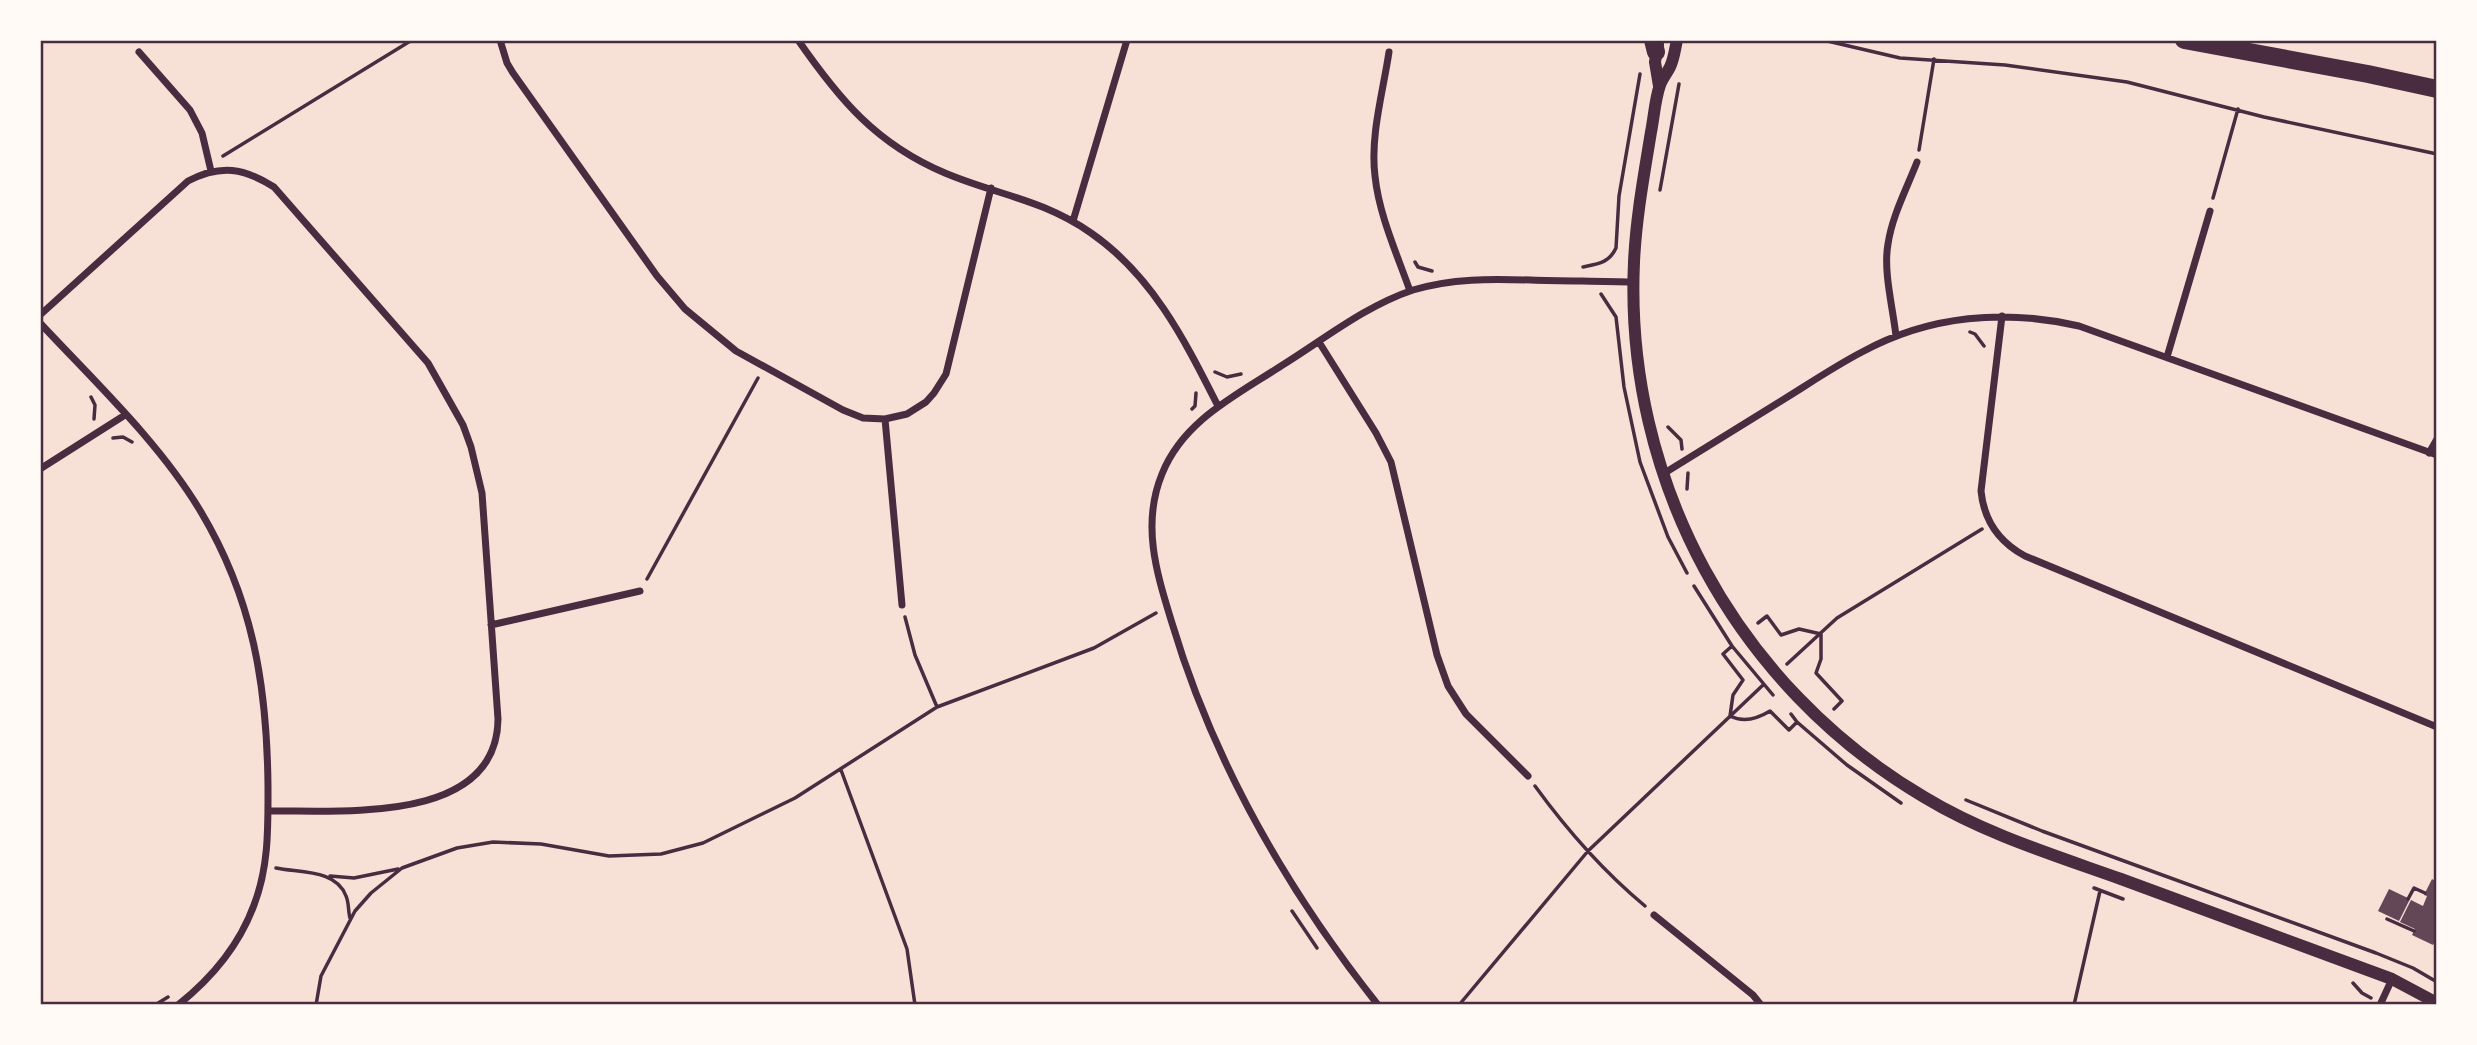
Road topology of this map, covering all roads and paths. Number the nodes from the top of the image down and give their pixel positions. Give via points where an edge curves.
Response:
1 (412, 40) edge
2 (500, 40) edge
3 (798, 40) edge
4 (1127, 40) edge
5 (1677, 40) edge
6 (1823, 40) edge
7 (2184, 40) edge
8 (1656, 44) edge
9 (139, 52) dead end
10 (1390, 52) dead end
11 (1934, 59) junction
12 (1640, 72) dead end
13 (1660, 86) junction
14 (1678, 86) dead end
15 (2437, 89) edge
16 (2238, 109) junction
17 (2437, 153) edge
18 (223, 156) dead end
19 (1917, 162) joint
20 (211, 172) junction
21 (991, 188) junction
22 (1658, 199) dead end
23 (2210, 211) joint
24 (1073, 221) junction
25 (1399, 261) junction
26 (1574, 268) dead end
27 (1440, 270) dead end
28 (1633, 282) junction
29 (1410, 291) junction
30 (40, 315) edge
31 (2002, 316) junction
32 (40, 323) edge
33 (1965, 331) dead end
34 (1896, 336) junction
35 (1319, 342) junction
36 (1986, 355) dead end
37 (2166, 357) junction
38 (764, 367) junction
39 (1250, 369) dead end
40 (1204, 378) junction
41 (84, 388) dead end
42 (1219, 406) junction
43 (1188, 414) dead end
44 (125, 415) junction
45 (885, 419) junction
46 (1666, 420) dead end
47 (102, 429) junction
48 (2437, 439) edge
49 (141, 449) dead end
50 (2433, 454) edge
51 (1684, 461) junction
52 (1698, 466) dead end
53 (40, 469) edge
54 (1662, 475) junction
55 (1689, 476) junction
56 (1688, 494) dead end
57 (1977, 523) dead end
58 (1990, 525) junction
59 (1980, 531) junction
60 (1985, 538) dead end
61 (640, 591) joint
62 (1152, 602) dead end
63 (902, 605) joint
64 (1168, 609) junction
65 (1154, 613) junction
66 (491, 625) junction
67 (1158, 625) dead end
68 (1763, 629) dead end
69 (1821, 634) junction
70 (1732, 646) dead end
71 (1785, 665) dead end
72 (1748, 667) dead end
73 (1767, 681) dead end
74 (1774, 696) dead end
75 (1826, 702) dead end
76 (1783, 706) dead end
77 (937, 707) junction
78 (1792, 715) dead end
79 (1730, 716) junction
80 (1797, 722) dead end
81 (2437, 727) edge
82 (841, 770) junction
83 (1528, 776) joint
84 (1957, 796) dead end
85 (268, 811) junction
86 (1588, 850) junction
87 (265, 866) junction
88 (402, 868) junction
89 (328, 876) junction
90 (2100, 891) dead end
91 (2425, 893) dead end
92 (2408, 899) dead end
93 (1287, 903) dead end
94 (1654, 915) joint
95 (350, 918) junction
96 (2387, 919) dead end
97 (2414, 931) dead end
98 (1322, 955) dead end
99 (2392, 979) junction
100 (2437, 982) edge
101 (170, 996) dead end
102 (2437, 1003) edge
103 (155, 1005) edge
104 (178, 1005) edge
105 (316, 1005) edge
106 (915, 1005) edge
107 (1378, 1005) edge
108 (1459, 1005) edge
109 (1761, 1005) edge
110 (2074, 1005) edge
111 (2380, 1005) edge

1 - 18 path
2 - 38 street via 513,74 657,276 701,325
3 - 21 street via 839,97 883,138 945,173
4 - 24 street
5 - 13 street
6 - 11 path via 1900,58
7 - 15 main road
8 - 13 street
9 - 20 street via 190,110 202,133
10 - 25 street via 1374,174
11 - 16 path via 2127,82
11 - 19 path
12 - 26 path via 1619,196 1616,248 1602,264
13 - 28 street via 1642,187
14 - 22 path
16 - 17 path
16 - 23 path
19 - 34 street via 1886,258
20 - 30 street via 178,189
20 - 66 street via 244,172 274,187 441,383 463,425 477,470
21 - 24 street
21 - 45 street via 946,374 926,402 907,414
23 - 37 street
24 - 40 street via 1111,248 1144,281
25 - 27 path via 1410,257 1418,267
25 - 29 street
28 - 29 street via 1466,279
28 - 54 street via 1639,380
29 - 35 street
31 - 34 street via 1959,319
31 - 37 street via 2079,326
31 - 58 street via 1981,478 1982,502
32 - 44 street
33 - 36 path via 1981,340
34 - 51 street via 1849,359
35 - 42 street
35 - 83 street via 1391,462 1448,686 1466,714
37 - 50 street
38 - 45 street via 843,410 863,418
38 - 61 path
39 - 40 path via 1227,377 1214,372
40 - 42 street
40 - 43 path via 1193,384 1195,406
41 - 47 path via 95,405 92,417
42 - 64 street via 1179,443 1156,492 1152,547
44 - 47 street
44 - 85 street via 201,511 240,595 263,685
45 - 63 street
46 - 51 path via 1681,440
47 - 49 path via 110,439 123,437
47 - 53 street
48 - 50 street
51 - 54 street
51 - 55 path
52 - 55 path
54 - 99 street via 1688,540 1722,602 1805,705 1864,758 1954,814 2018,842
55 - 56 path
57 - 59 path
58 - 59 path
58 - 81 street via 2025,556
59 - 60 path
59 - 69 path via 1837,618
61 - 66 street
62 - 65 path
63 - 77 path via 915,655
64 - 65 path
64 - 107 street via 1194,688 1245,804 1302,902
65 - 67 path
65 - 77 path via 1094,648
66 - 85 street via 498,732 485,766 468,783 446,794 396,806
68 - 69 path via 1758,623 1767,616 1781,635 1799,629
69 - 71 path
69 - 75 path via 1816,673 1842,701 1834,709
70 - 79 path via 1723,654 1743,680 1733,695
72 - 74 path
73 - 79 path
76 - 78 path
77 - 82 path
79 - 80 path via 1753,719 1770,711 1789,730
79 - 86 path
82 - 88 path via 778,808 675,852 609,856 541,844 493,842 457,848
82 - 106 path via 907,949
83 - 86 path
84 - 100 path via 2376,953
85 - 87 street
86 - 94 path
86 - 108 path
87 - 89 path
87 - 104 street via 254,907 234,945 208,978
88 - 89 path via 354,878
88 - 95 path
89 - 95 path via 346,896
90 - 110 path
91 - 92 path via 2414,888
93 - 98 path
94 - 109 street
95 - 105 path via 321,976
96 - 97 path
99 - 102 street
99 - 111 street
101 - 103 path

